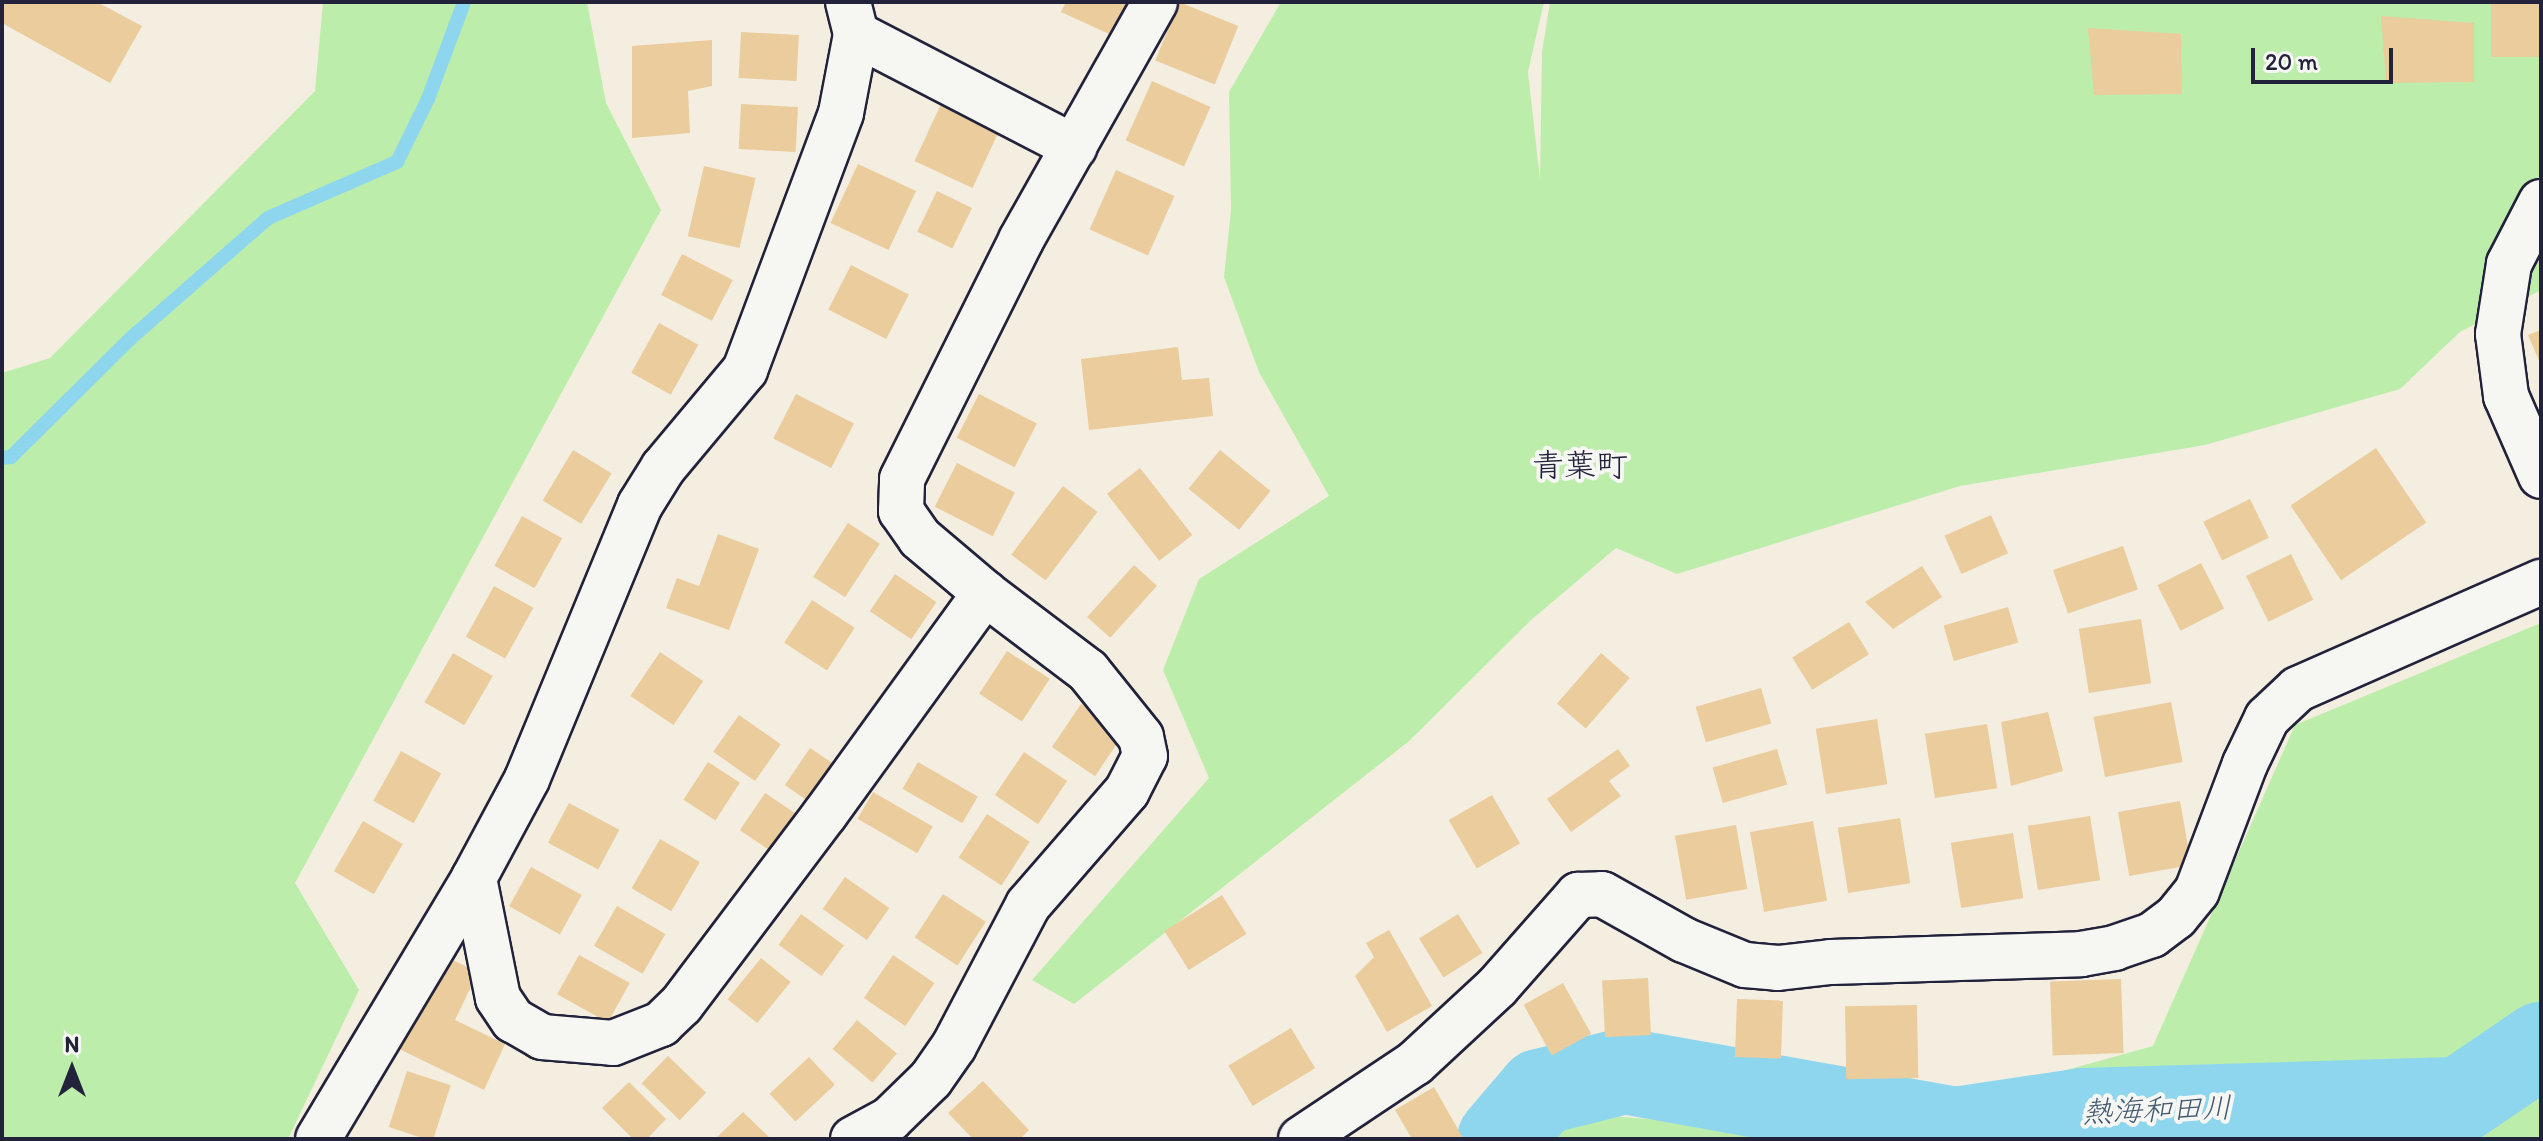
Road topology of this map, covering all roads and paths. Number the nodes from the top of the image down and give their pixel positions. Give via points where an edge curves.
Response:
1 (1155, 2) edge
2 (852, 18) edge
3 (1074, 147) junction
4 (2541, 202) edge
5 (2541, 476) edge
6 (2541, 582) edge
7 (985, 593) junction
8 (474, 878) junction
9 (318, 1139) edge
10 (853, 1139) edge
11 (1301, 1139) edge

1 - 3 street
2 - 3 street
2 - 8 street via 841,113 745,370 663,468 640,505 527,779
3 - 7 street via 1021,240 902,479 901,511 920,538
4 - 5 street via 2509,264 2498,334 2506,396
6 - 11 street via 2298,689 2267,718 2197,891 2152,935 2081,954 1778,968 1745,965 1684,940 1602,894 1578,895 1497,987 1415,1063
7 - 8 street via 825,814 681,1005 661,1024 613,1043 542,1037 513,1020 498,998
7 - 10 street via 1088,671 1141,737 1145,756 1127,791 1028,905 954,1046 931,1079 890,1119
8 - 9 street

